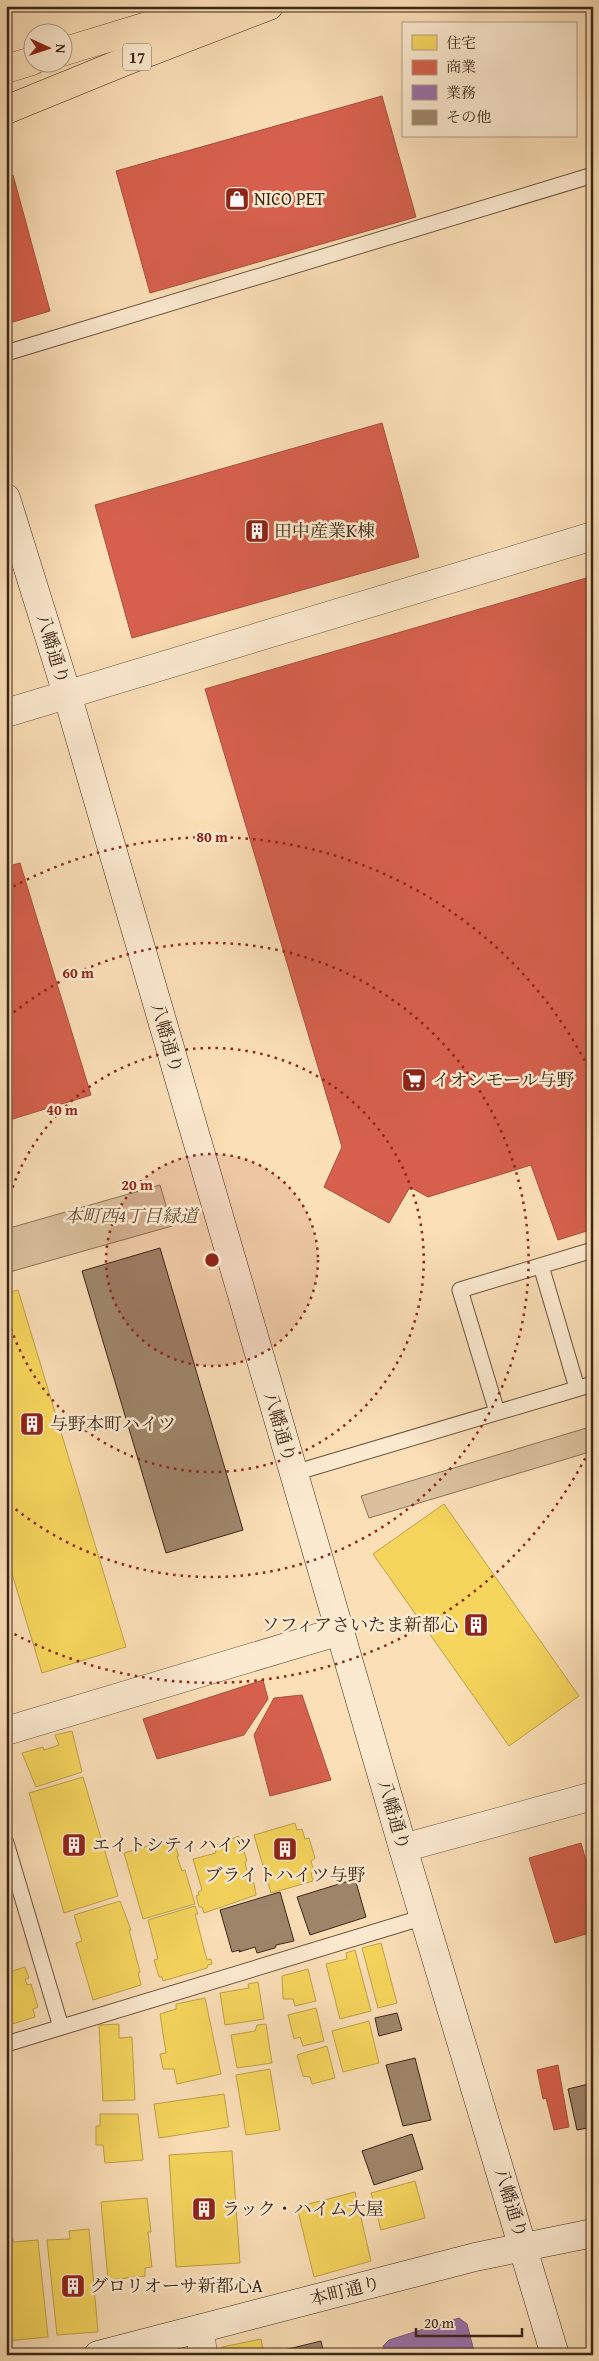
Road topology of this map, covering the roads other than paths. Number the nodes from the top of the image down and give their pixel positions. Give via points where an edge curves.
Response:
1 (213, 6) edge
2 (269, 6) edge
3 (72, 49) edge
4 (22, 64) edge
5 (6, 69) edge
6 (6, 110) edge
7 (593, 175) edge
8 (6, 353) edge
9 (6, 498) edge
10 (593, 536) edge
11 (67, 694) junction
12 (6, 713) edge
13 (593, 1250) edge
14 (542, 1266) junction
15 (593, 1384) edge
16 (577, 1388) junction
17 (497, 1412) junction
18 (294, 1473) junction
19 (340, 1631) junction
20 (6, 1731) edge
21 (593, 1796) edge
22 (6, 1843) edge
23 (404, 1848) junction
24 (424, 1917) junction
25 (61, 2027) junction
26 (6, 2044) edge
27 (593, 2233) edge
28 (524, 2248) junction
29 (201, 2342) edge
30 (98, 2355) edge
31 (555, 2355) edge

1 - 3 highway
2 - 6 highway, 17
4 - 5 highway
7 - 8 lane
9 - 11 main road, 八幡通り
10 - 11 main road
11 - 12 main road
11 - 18 main road, 八幡通り
13 - 14 lane
14 - 16 lane
14 - 17 lane via 460,1290
15 - 16 lane
16 - 17 lane
17 - 18 lane
18 - 19 main road, 八幡通り
19 - 20 main road
19 - 23 main road, 八幡通り
21 - 23 main road
22 - 25 lane
23 - 24 main road, 八幡通り
24 - 25 lane
24 - 28 main road, 八幡通り
25 - 26 lane
27 - 28 main road, 本町通り
28 - 29 main road, 本町通り via 475,2257
28 - 31 main road, 八幡通り
29 - 30 main road, 本町通り

